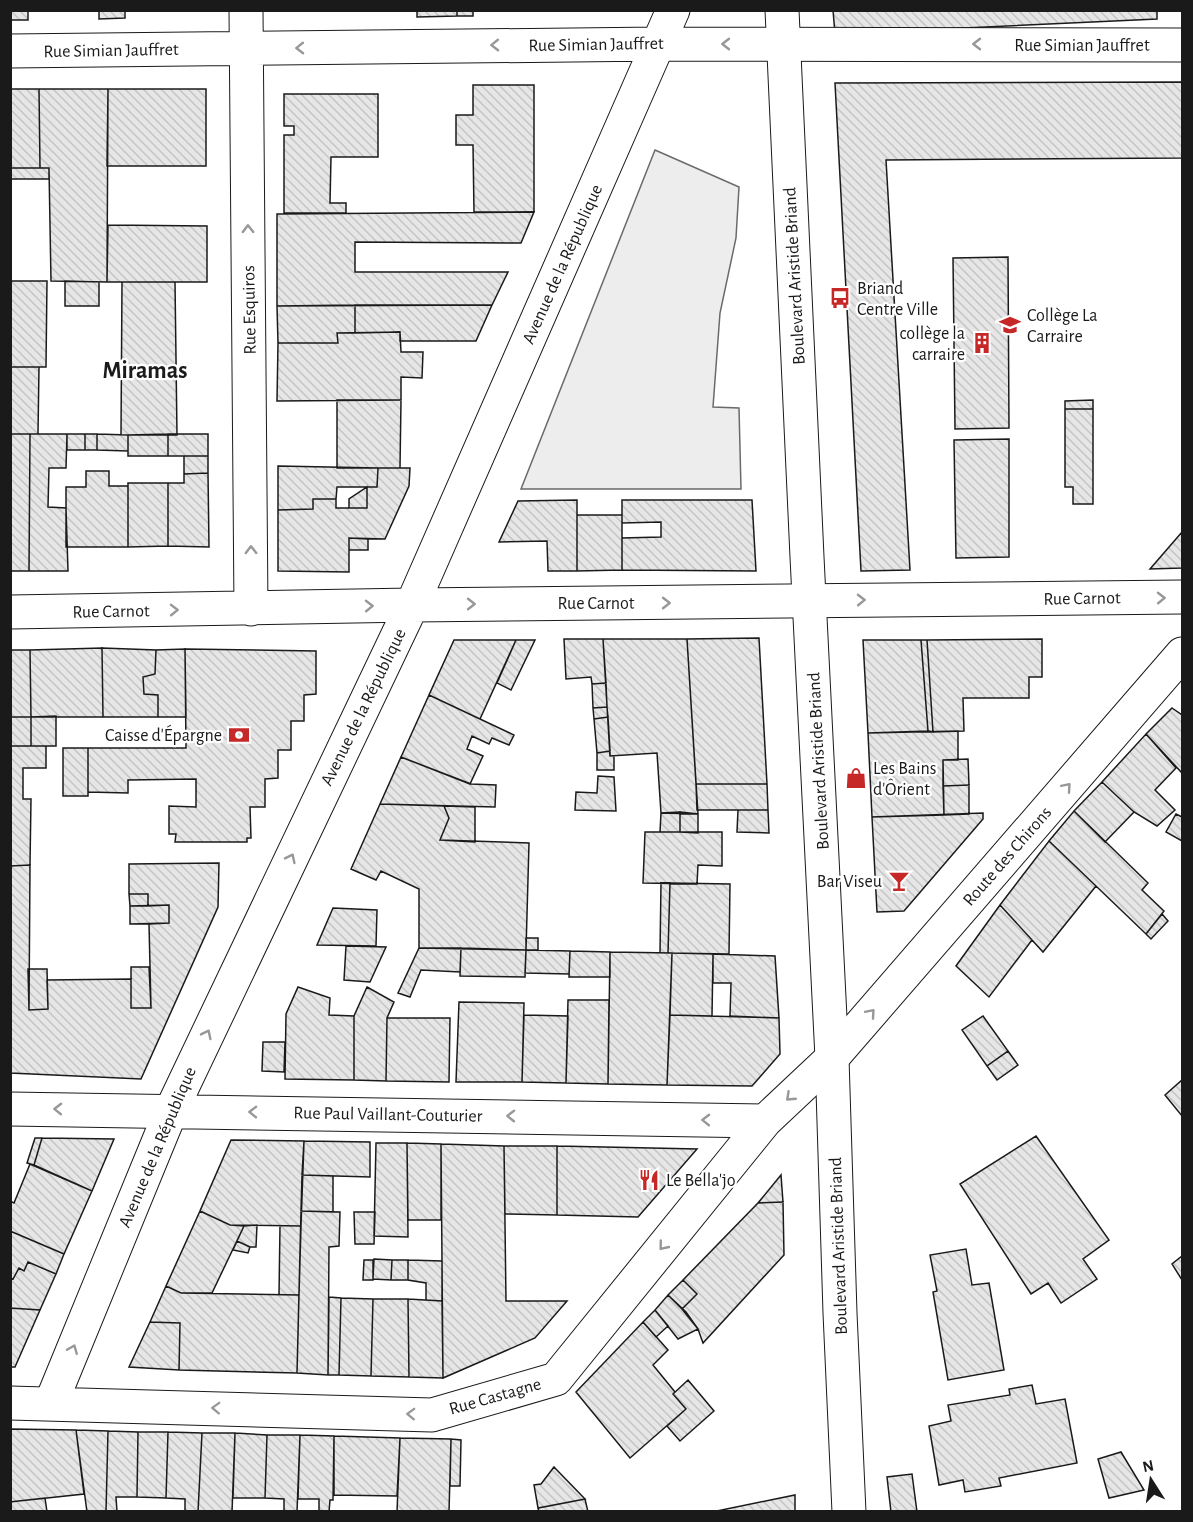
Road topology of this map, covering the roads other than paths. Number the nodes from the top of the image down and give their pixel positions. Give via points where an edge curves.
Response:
1 (246, 10) edge
2 (673, 10) edge
3 (782, 10) edge
4 (658, 44) junction
5 (784, 45) junction
6 (1182, 45) edge
7 (246, 48) junction
8 (10, 51) edge
9 (1182, 597) edge
10 (809, 601) junction
11 (412, 605) junction
12 (251, 609) junction
13 (10, 612) edge
14 (1182, 654) edge
15 (832, 1058) junction
16 (10, 1108) edge
17 (171, 1110) junction
18 (765, 1121) junction
19 (10, 1403) edge
20 (51, 1403) junction
21 (849, 1512) edge

1 - 7 street, Rue Esquiros
2 - 4 street, Avenue de la République
3 - 5 street, Boulevard Aristide Briand
5 -> 4 street, Rue Simian Jauffret
4 -> 7 street, Rue Simian Jauffret
4 - 11 street, Avenue de la République
6 -> 5 street, Rue Simian Jauffret
5 - 10 street, Boulevard Aristide Briand
7 - 8 street, Rue Simian Jauffret
12 -> 7 street, Rue Esquiros
10 -> 9 street, Rue Carnot
11 -> 10 street, Rue Carnot
10 - 15 street, Boulevard Aristide Briand
12 -> 11 street, Rue Carnot
17 -> 11 street, Avenue de la République
13 -> 12 street, Rue Carnot
15 -> 14 street, Route des Chirons
15 -> 18 street, Rue Castagne
15 - 21 street, Boulevard Aristide Briand
17 -> 16 street, Rue Paul Vaillant-Couturier
18 -> 17 street, Rue Paul Vaillant-Couturier
20 -> 17 street, Avenue de la République
18 -> 20 street, Rue Castagne via 556,1379 432,1414
19 - 20 street, Rue Castagne

